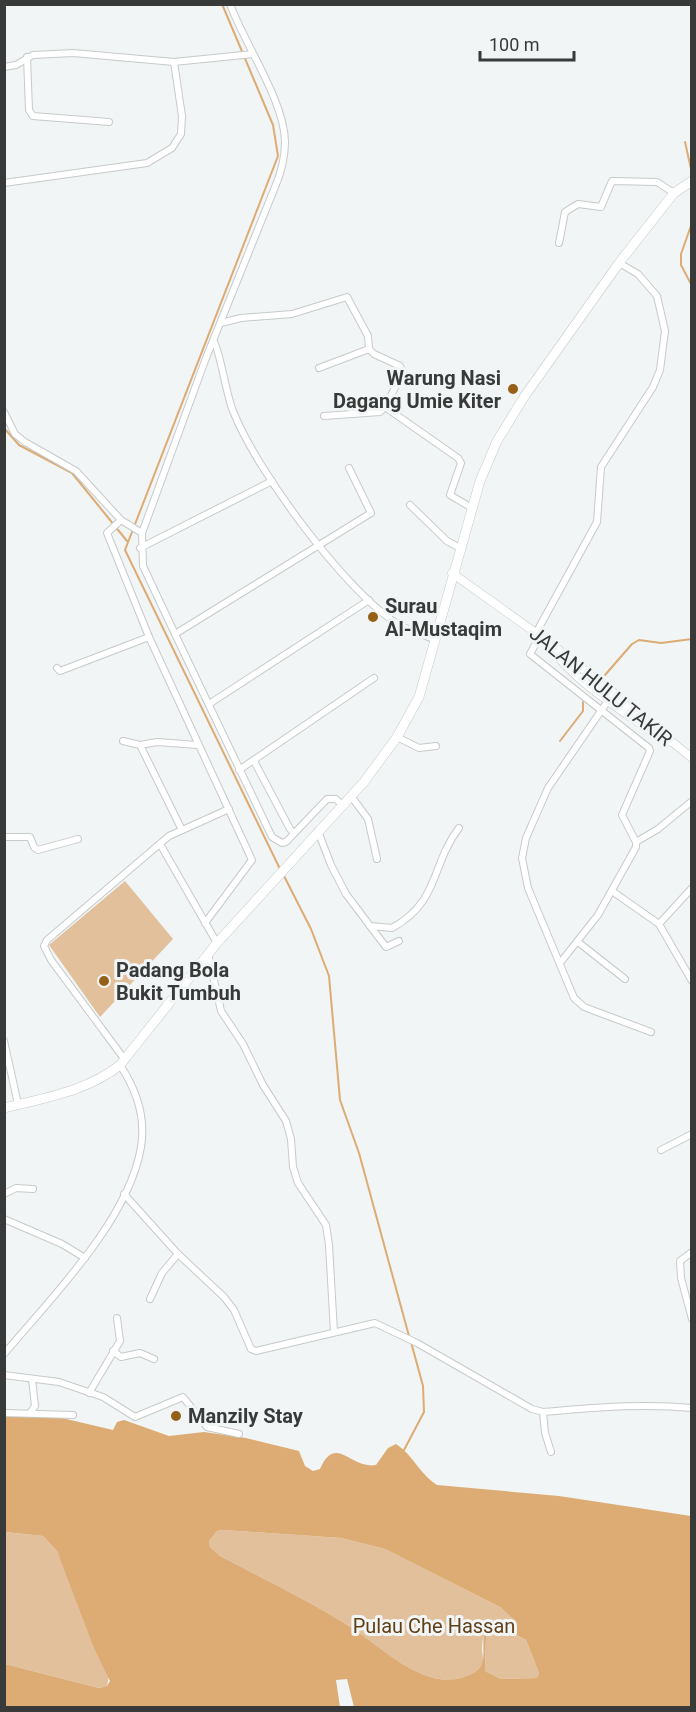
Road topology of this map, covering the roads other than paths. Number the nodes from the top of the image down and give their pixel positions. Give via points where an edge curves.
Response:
1 (230, 4) edge
2 (251, 55) junction
3 (27, 57) junction
4 (174, 62) junction
5 (4, 67) edge
6 (109, 122) dead end
7 (692, 181) edge
8 (4, 183) edge
9 (674, 193) junction
10 (559, 243) dead end
11 (619, 263) junction
12 (221, 323) junction
13 (214, 342) junction
14 (369, 349) junction
15 (319, 368) dead end
16 (386, 407) junction
17 (4, 412) edge
18 (324, 416) dead end
19 (349, 468) dead end
20 (273, 481) junction
21 (410, 505) dead end
22 (472, 508) junction
23 (119, 521) junction
24 (140, 532) junction
25 (318, 544) junction
26 (140, 548) junction
27 (460, 549) junction
28 (452, 573) junction
29 (369, 600) junction
30 (175, 634) junction
31 (538, 634) junction
32 (149, 637) junction
33 (434, 639) junction
34 (548, 643) junction
35 (57, 668) dead end
36 (374, 678) dead end
37 (614, 692) junction
38 (608, 700) junction
39 (209, 704) junction
40 (601, 710) junction
41 (397, 737) junction
42 (123, 741) dead end
43 (671, 742) junction
44 (140, 745) junction
45 (198, 745) junction
46 (436, 746) dead end
47 (692, 758) edge
48 (254, 761) junction
49 (239, 770) junction
50 (351, 796) junction
51 (692, 801) edge
52 (342, 806) junction
53 (229, 809) junction
54 (459, 828) dead end
55 (182, 830) junction
56 (318, 831) junction
57 (294, 833) junction
58 (4, 837) edge
59 (78, 839) dead end
60 (636, 842) junction
61 (160, 844) junction
62 (377, 860) dead end
63 (692, 888) edge
64 (612, 891) junction
65 (205, 923) junction
66 (659, 924) junction
67 (370, 926) junction
68 (399, 941) dead end
69 (578, 942) junction
70 (217, 943) junction
71 (208, 954) junction
72 (560, 963) junction
73 (625, 979) dead end
74 (692, 981) edge
75 (651, 1032) dead end
76 (4, 1041) edge
77 (123, 1062) junction
78 (18, 1104) junction
79 (4, 1108) edge
80 (692, 1134) edge
81 (661, 1150) dead end
82 (33, 1189) dead end
83 (4, 1194) edge
84 (124, 1194) junction
85 (4, 1219) edge
86 (692, 1252) edge
87 (178, 1254) junction
88 (85, 1258) junction
89 (150, 1299) dead end
90 (117, 1318) dead end
91 (692, 1319) edge
92 (334, 1332) junction
93 (112, 1351) junction
94 (4, 1354) edge
95 (154, 1359) dead end
96 (4, 1375) edge
97 (32, 1379) junction
98 (89, 1393) junction
99 (692, 1408) edge
100 (4, 1413) edge
101 (30, 1413) junction
102 (543, 1413) junction
103 (73, 1415) dead end
104 (239, 1434) dead end
105 (551, 1452) dead end

1 - 2 street
2 - 4 street
2 - 12 street via 278,112 284,131 284,151 275,188
3 - 4 street via 73,53
3 - 5 street
3 - 6 street via 29,110 33,116
4 - 8 street via 182,116 181,134 172,148 147,163
7 - 9 main road
9 - 10 street via 657,182 612,181 601,207 578,204 565,212
9 - 11 main road
11 - 22 main road via 506,424 490,454
11 - 31 street via 638,274 657,296 665,331 660,370 601,467 597,522
12 - 13 street
12 - 14 street via 292,314 347,297 368,336
13 - 20 street via 232,411
13 - 24 street
14 - 15 street
14 - 16 street via 404,372
16 - 18 street via 380,412
16 - 22 street via 458,458 461,463 450,495
17 - 23 street via 15,434 76,471
19 - 25 street via 371,513
20 - 25 street
20 - 26 street
21 - 27 street
22 - 27 main road
23 - 24 street
23 - 32 street via 107,533
24 - 26 street
25 - 29 street
25 - 30 street
26 - 30 street via 146,575
27 - 28 main road
28 - 31 street, JALAN HULU TAKIR
28 - 33 main road
29 - 33 street via 397,624
29 - 39 street
30 - 39 street
31 - 34 street, JALAN HULU TAKIR
31 - 40 street via 530,654
32 - 35 street via 60,671
32 - 45 street
33 - 41 main road via 419,697
34 - 37 street, JALAN HULU TAKIR
34 - 38 street
36 - 48 street
37 - 38 street
37 - 43 street, JALAN HULU TAKIR
38 - 40 street
38 - 43 street
39 - 49 street
40 - 60 street via 649,748 622,815
40 - 72 street via 548,788 526,838 522,858 528,888
41 - 46 street via 419,748
41 - 50 main road
42 - 44 street
43 - 47 street, JALAN HULU TAKIR
44 - 45 street
44 - 55 street
45 - 53 street
48 - 49 street
48 - 57 street
49 - 57 street via 272,837 282,843
50 - 52 main road
50 - 62 street via 368,819
51 - 60 street
52 - 56 main road
52 - 57 street via 336,799 327,799
53 - 55 street
53 - 65 street via 252,860
54 - 67 street via 419,907 392,928
55 - 61 street
56 - 67 street via 346,894
56 - 70 main road
58 - 59 street via 30,837 38,850
60 - 64 street
61 - 65 street
61 - 77 street via 44,946
63 - 66 street
64 - 66 street
64 - 69 street
65 - 70 street
66 - 74 street
67 - 68 street via 386,946
69 - 72 street
69 - 73 street
70 - 71 main road
71 - 77 main road
71 - 92 street via 221,1011 286,1121 298,1183 326,1226
72 - 75 street via 578,1002
76 - 78 street
77 - 78 main road via 108,1075 70,1091
77 - 84 street via 141,1115 142,1136 138,1162
78 - 79 main road
80 - 81 street
82 - 83 street via 16,1188
84 - 87 street
84 - 88 street via 105,1231
85 - 88 street
86 - 91 street via 680,1261 680,1270
87 - 89 street via 162,1273
87 - 92 street via 234,1311 251,1349
88 - 94 street
90 - 93 street via 121,1338
92 - 102 street via 368,1323 383,1325
93 - 95 street via 121,1357 140,1353
93 - 98 street
96 - 97 street
97 - 98 street via 59,1382
97 - 101 street via 35,1406
98 - 104 street via 139,1418 183,1397 207,1427
99 - 102 street via 621,1406
100 - 101 street
101 - 103 street
102 - 105 street

